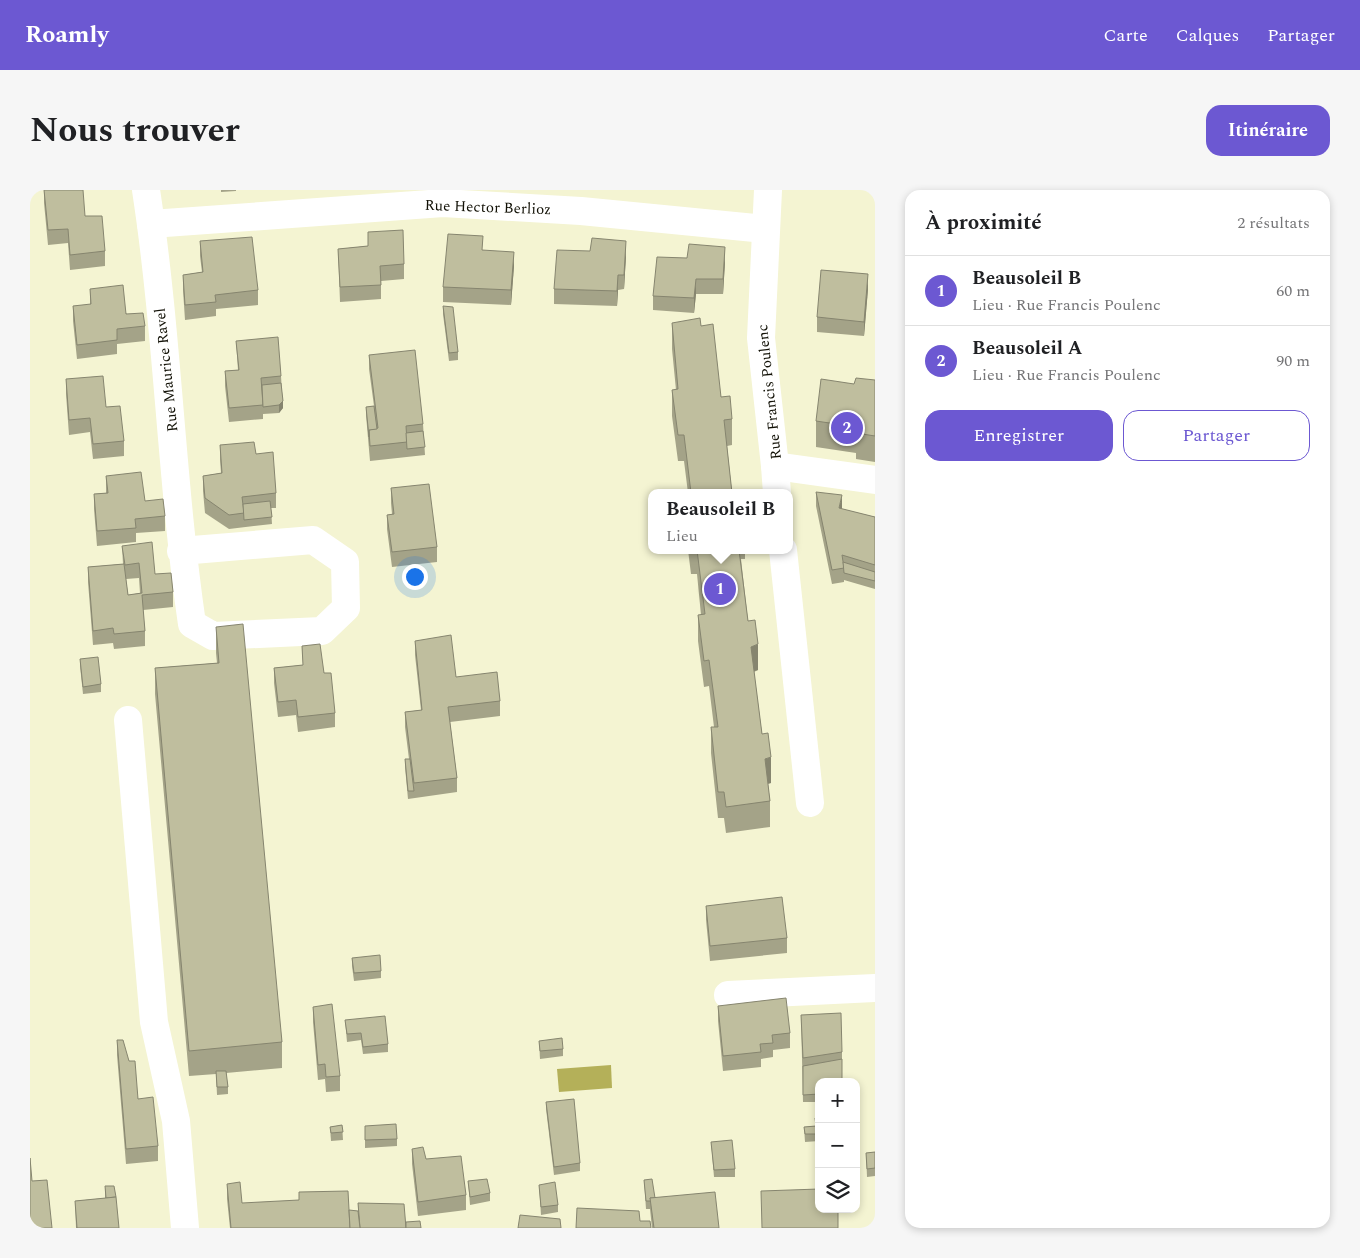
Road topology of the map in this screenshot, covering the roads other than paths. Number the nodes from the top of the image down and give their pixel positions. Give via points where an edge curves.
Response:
1 (146, 190) edge
2 (768, 190) edge
3 (151, 224) junction
4 (765, 228) junction
5 (775, 466) junction
6 (875, 480) edge
7 (777, 489) edge
8 (182, 551) junction
9 (783, 554) edge
10 (128, 720) dead end
11 (810, 803) dead end
12 (875, 988) edge
13 (728, 995) dead end
14 (185, 1228) edge

1 - 3 street, Rue Maurice Ravel
2 - 4 street, Rue Francis Poulenc
3 - 4 street, Rue Hector Berlioz via 443,203 581,211
3 - 8 street, Rue Maurice Ravel
4 - 5 street, Rue Francis Poulenc via 761,338
5 - 6 street, Rue Francis Poulenc
5 - 7 street
8 - 8 street, Rue Maurice Ravel via 312,540 345,562 346,608 322,631 213,636 192,624
9 - 11 street
10 - 14 street via 154,1022 176,1121
12 - 13 street

